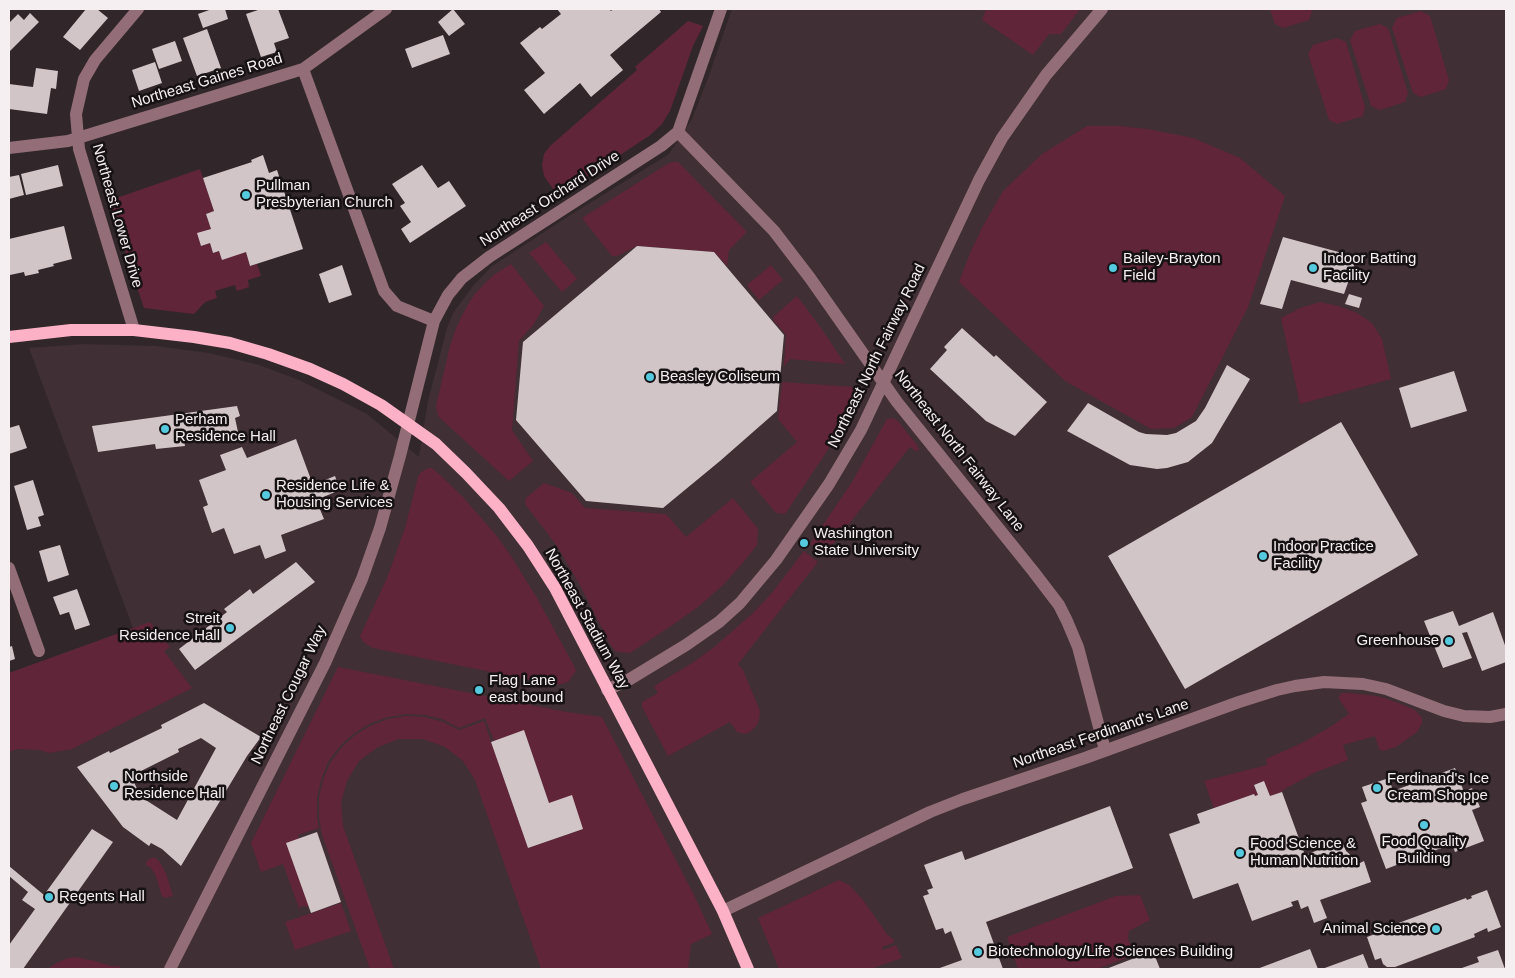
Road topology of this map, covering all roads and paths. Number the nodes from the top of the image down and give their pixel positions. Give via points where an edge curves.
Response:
1 (138, 9) edge
2 (386, 9) edge
3 (721, 9) edge
4 (1102, 9) edge
5 (303, 69) junction
6 (678, 132) junction
7 (78, 137) junction
8 (9, 148) edge
9 (434, 321) junction
10 (134, 330) junction
11 (9, 337) edge
12 (884, 383) junction
13 (409, 424) junction
14 (9, 568) edge
15 (39, 651) dead end
16 (608, 690) junction
17 (1506, 714) edge
18 (1105, 750) junction
19 (723, 911) junction
20 (170, 969) edge
21 (748, 969) edge

1 - 7 street, Northeast Lower Drive via 95,60 84,79 76,114
2 - 5 street
3 - 6 street
4 - 12 street, Northeast North Fairway Road via 1046,75 1002,138
5 - 7 street, Northeast Gaines Road
5 - 9 street, Northeast Gaines Road via 384,292 397,306
6 - 9 street, Northeast Orchard Drive via 489,257 456,285
6 - 12 street, Northeast North Fairway Lane via 774,231
7 - 8 street, Northeast Gaines Road
7 - 10 street, Northeast Lower Drive
9 - 13 street, Northeast Orchard Drive
10 - 11 main road, Northeast Stadium Way via 71,330
10 - 13 main road, Northeast Stadium Way via 230,343 268,354 343,384
12 - 16 street, Northeast North Fairway Road via 829,484 776,560 740,603 686,645
12 - 18 street, Northeast North Fairway Lane via 1059,605 1078,647
13 - 16 main road, Northeast Stadium Way via 436,444 482,489 528,546 555,588
13 - 20 street, Northeast Cougar Way via 380,528 336,640
14 - 15 street
16 - 19 main road, Northeast Stadium Way
17 - 18 street, Northeast Ferdinand's Lane via 1464,716 1363,684 1311,683 1239,702
18 - 19 street, Northeast Ferdinand's Lane via 930,812
19 - 21 main road, Northeast Stadium Way

